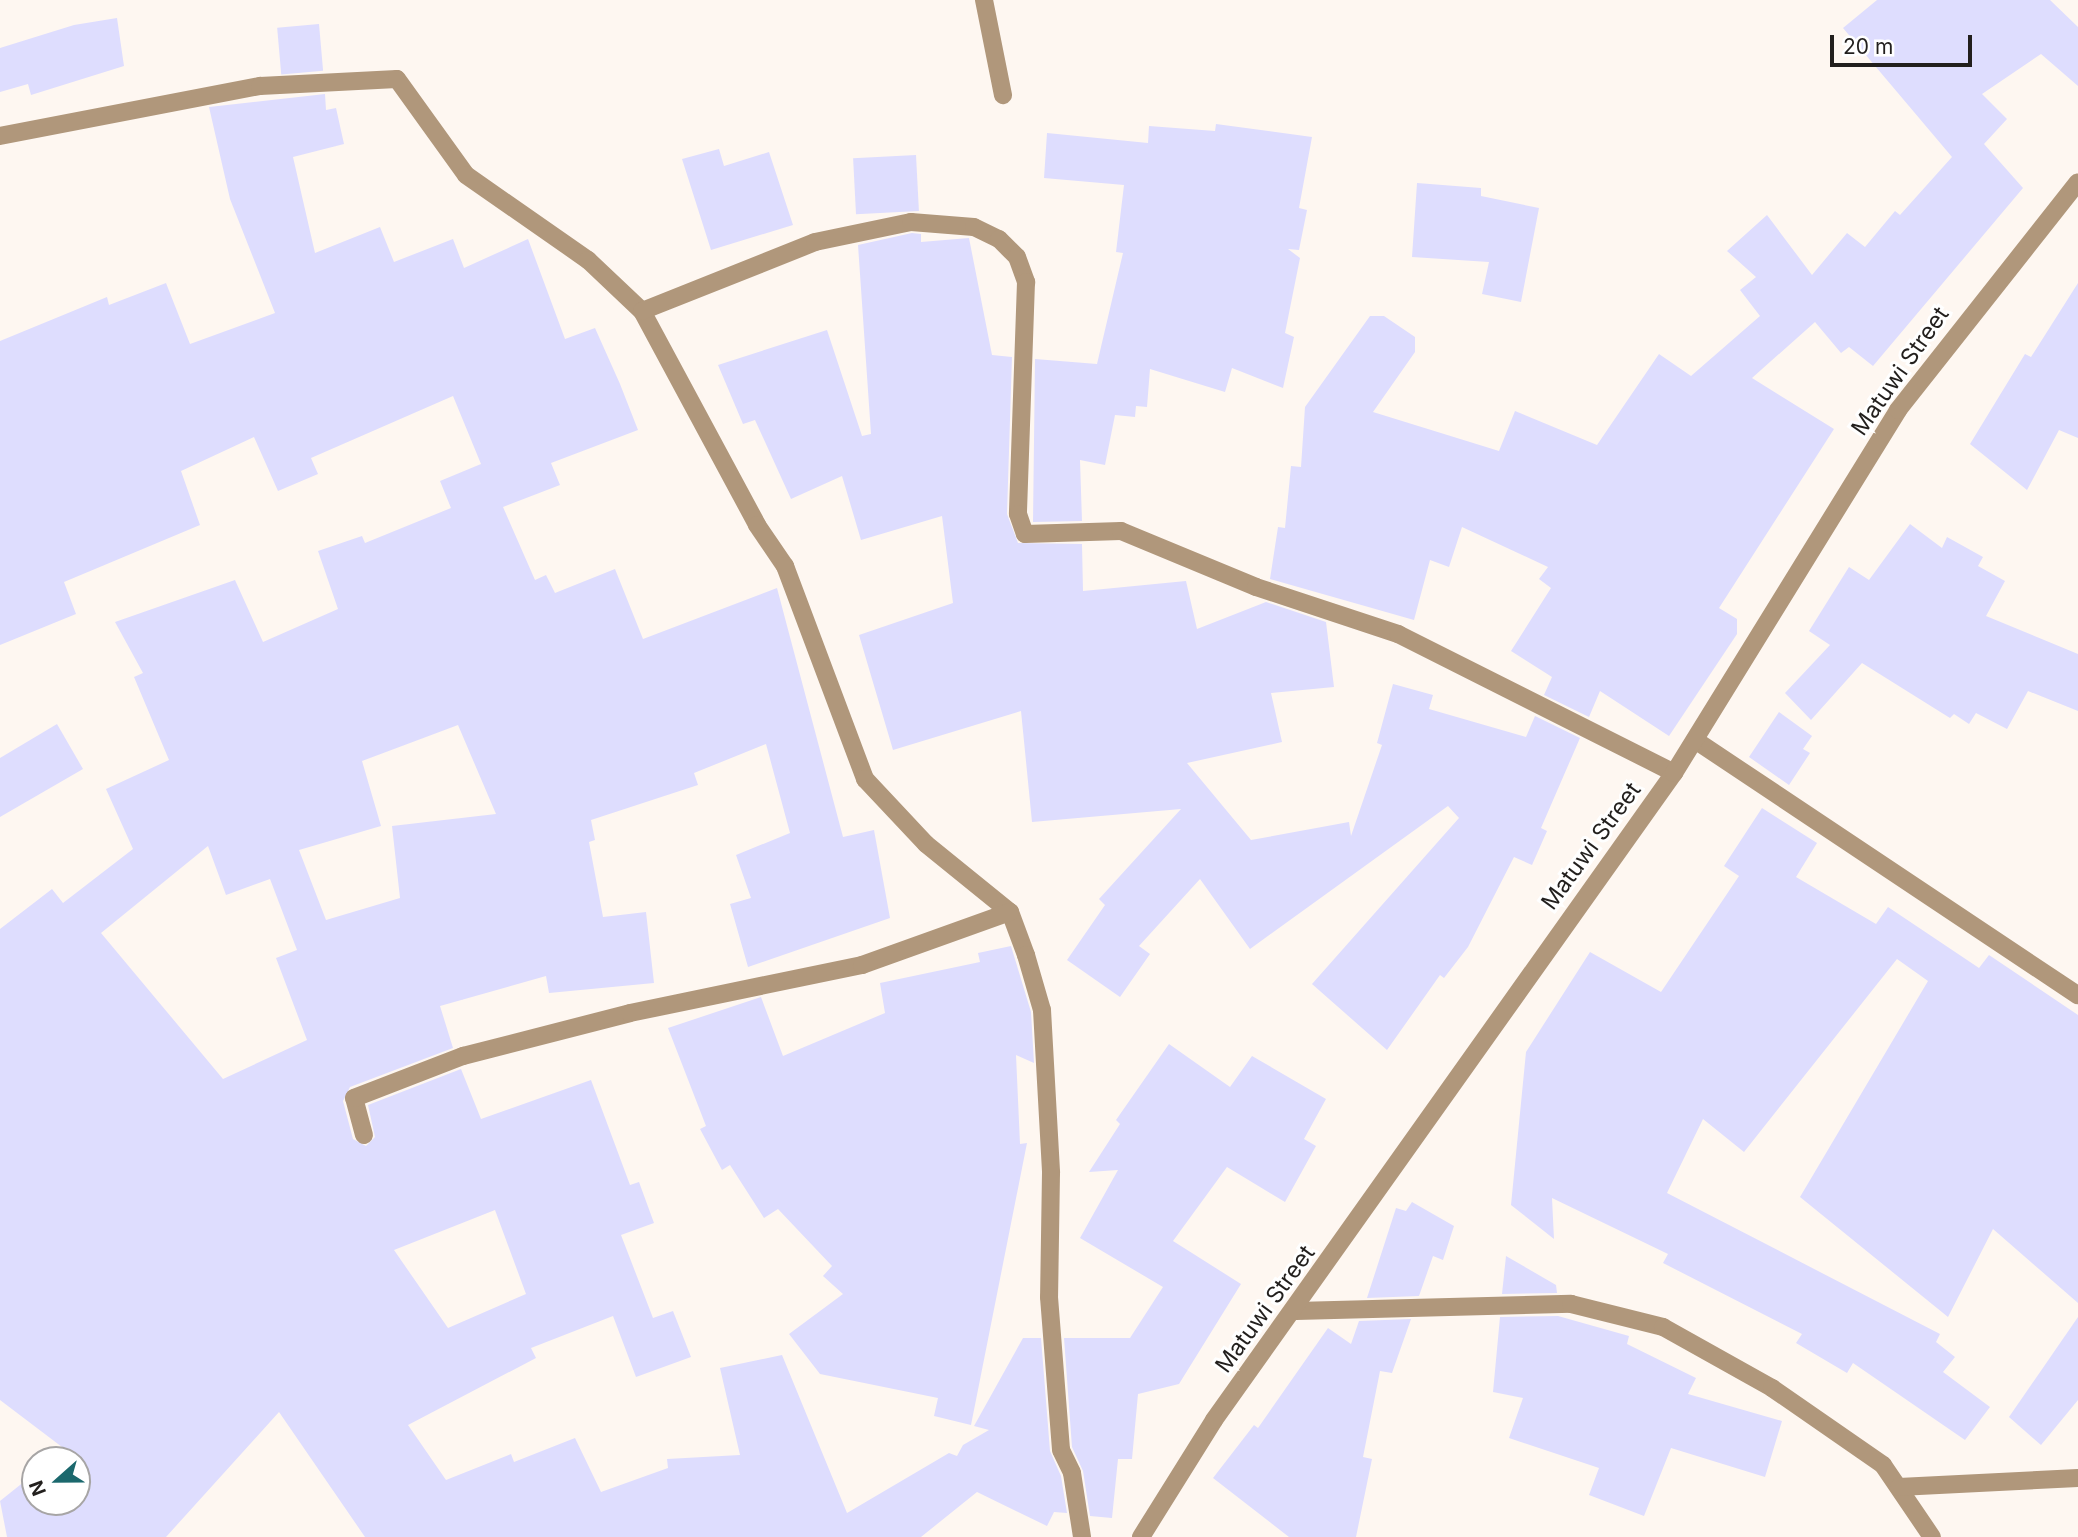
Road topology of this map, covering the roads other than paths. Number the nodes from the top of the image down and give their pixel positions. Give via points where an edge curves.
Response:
1 (984, 0) edge
2 (1003, 95) dead end
3 (0, 136) edge
4 (2078, 183) edge
5 (642, 312) junction
6 (1695, 740) junction
7 (1674, 773) junction
8 (1010, 912) junction
9 (2078, 995) edge
10 (364, 1135) dead end
11 (1296, 1311) junction
12 (2078, 1478) edge
13 (1899, 1487) junction
14 (1082, 1537) edge
15 (1141, 1537) edge
16 (1932, 1537) edge

1 - 2 street
3 - 5 street via 260,86 397,79 466,175 588,260
4 - 6 street, Matuwi Street via 1898,410
5 - 7 street via 814,242 911,222 974,227 999,239 1017,257 1026,282 1018,514 1025,534 1121,531 1256,587 1398,634
5 - 8 street via 757,525 785,566 865,779 926,844
6 - 7 street, Matuwi Street
6 - 9 street
7 - 11 street, Matuwi Street
8 - 10 street via 862,965 643,1010 463,1056 354,1098
8 - 14 street via 1042,1010 1051,1173 1049,1297 1060,1450 1072,1473
11 - 13 street via 1571,1304 1624,1314 1663,1327 1772,1388 1883,1465
11 - 15 street, Matuwi Street via 1214,1420
12 - 13 street
13 - 16 street

